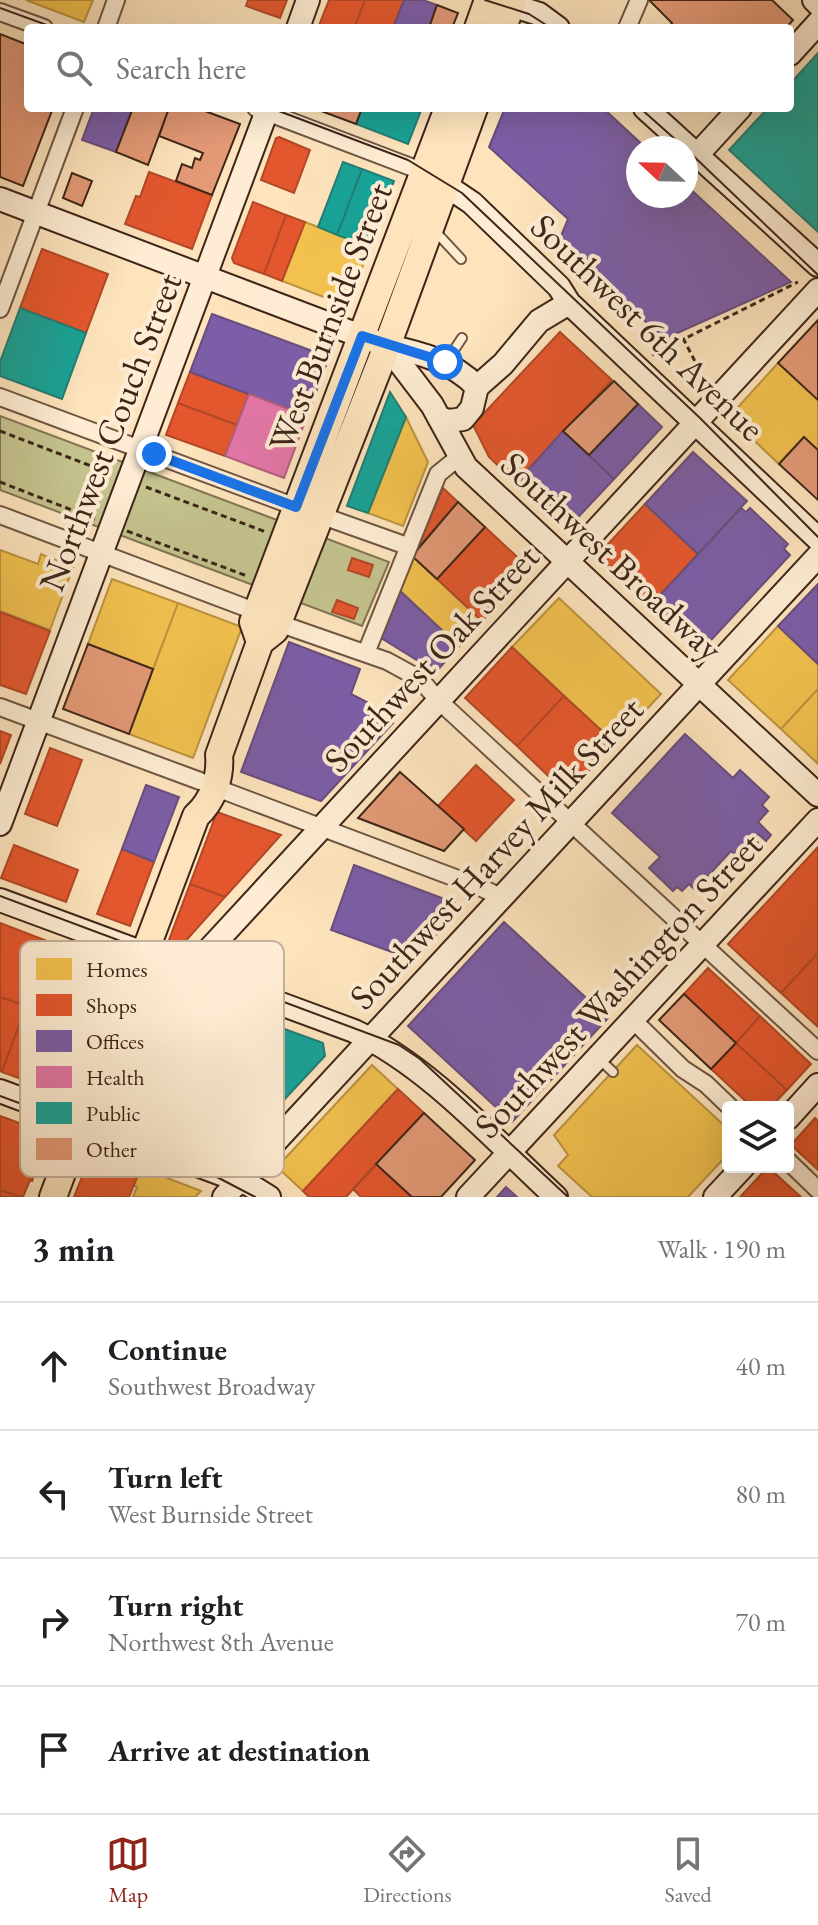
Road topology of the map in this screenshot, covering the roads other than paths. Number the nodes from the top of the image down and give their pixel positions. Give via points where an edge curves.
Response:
1 (116, 0) edge
2 (308, 0) edge
3 (639, 0) edge
4 (503, 7) edge
5 (0, 12) edge
6 (818, 23) edge
7 (33, 24) edge
8 (107, 24) edge
9 (299, 24) edge
10 (483, 24) edge
11 (553, 24) edge
12 (629, 24) edge
13 (794, 50) edge
14 (74, 112) edge
15 (263, 112) edge
16 (271, 112) edge
17 (447, 112) edge
18 (472, 112) edge
19 (650, 112) edge
20 (736, 112) edge
21 (677, 136) edge
22 (698, 154) joint
23 (435, 178) junction
24 (0, 199) edge
25 (36, 213) junction
26 (430, 227) junction
27 (461, 259) dead end
28 (818, 265) edge
29 (205, 276) junction
30 (808, 286) edge
31 (569, 303) junction
32 (0, 309) edge
33 (362, 336) junction
34 (462, 338) dead end
35 (387, 346) junction
36 (461, 375) junction
37 (0, 397) edge
38 (436, 411) junction
39 (695, 423) junction
40 (140, 449) junction
41 (459, 457) junction
42 (308, 511) junction
43 (0, 515) edge
44 (818, 539) edge
45 (407, 546) junction
46 (102, 552) junction
47 (818, 556) edge
48 (567, 561) junction
49 (268, 617) junction
50 (366, 653) junction
51 (699, 684) junction
52 (438, 700) junction
53 (0, 707) edge
54 (39, 721) junction
55 (207, 784) junction
56 (818, 795) edge
57 (818, 820) edge
58 (571, 822) junction
59 (0, 824) edge
60 (322, 827) junction
61 (502, 898) junction
62 (0, 900) edge
63 (108, 941) edge
64 (147, 941) edge
65 (216, 941) edge
66 (702, 945) junction
67 (284, 1006) edge
68 (633, 1020) junction
69 (370, 1039) junction
70 (818, 1051) edge
71 (818, 1085) edge
72 (0, 1091) edge
73 (20, 1099) edge
74 (724, 1101) edge
75 (794, 1111) edge
76 (284, 1132) edge
77 (509, 1153) junction
78 (794, 1167) edge
79 (737, 1173) edge
80 (60, 1177) edge
81 (205, 1177) edge
82 (232, 1189) edge
83 (818, 1190) edge
84 (53, 1197) edge
85 (269, 1197) edge
86 (468, 1197) edge
87 (556, 1197) edge
88 (715, 1197) edge

1 - 8 street
2 - 9 street
3 - 12 street
4 - 10 main road
4 - 11 street via 539,14
5 - 7 street
6 - 13 street
14 - 25 street
15 - 29 street, Northwest Couch Street
16 - 23 street
17 - 23 main road, West Burnside Street
18 - 23 main road, West Burnside Street
19 - 21 street
20 - 22 street
22 - 28 street
23 - 26 main road, West Burnside Street
23 - 31 street, Southwest 6th Avenue via 472,203
23 - 33 main road, West Burnside Street
24 - 25 street
25 - 29 street
25 - 32 street
26 - 27 lane
26 - 35 main road, West Burnside Street
29 - 33 street
29 - 40 street, Northwest Couch Street
30 - 39 street, Southwest Oak Street
31 - 36 street via 539,321 487,380
31 - 39 street, Southwest 6th Avenue
33 - 35 street
33 - 42 main road, West Burnside Street
34 - 36 lane
35 - 36 street via 431,356
35 - 38 street, Southwest Broadway
35 - 42 main road, West Burnside Street
36 - 38 street via 439,382
36 - 38 street via 472,408 463,419 449,421
37 - 40 street
38 - 41 street, Southwest Broadway
39 - 44 street, Southwest 6th Avenue
39 - 48 street, Southwest Oak Street
40 - 42 street
40 - 46 street, Northwest Couch Street
41 - 45 street via 438,474
41 - 48 street, Southwest Broadway
42 - 45 street
42 - 49 main road, West Burnside Street
43 - 46 street
45 - 50 street
46 - 49 street
46 - 54 street, Northwest Couch Street
47 - 51 street, Southwest Harvey Milk Street
48 - 51 street, Southwest Broadway
48 - 52 street, Southwest Oak Street
49 - 50 street
49 - 55 main road, West Burnside Street via 253,622 260,642 219,755 206,765
50 - 52 street via 420,679
51 - 56 street, Southwest Broadway
51 - 58 street, Southwest Harvey Milk Street
52 - 58 street
52 - 60 street, Southwest Oak Street
53 - 54 street
54 - 55 street
54 - 59 street, Northwest Couch Street
55 - 60 street
55 - 64 main road, West Burnside Street via 193,800 196,816
57 - 66 street, Southwest Washington Street
58 - 61 street, Southwest Harvey Milk Street
58 - 66 street
60 - 61 street
60 - 65 street, Southwest Oak Street
61 - 69 street, Southwest Harvey Milk Street
62 - 63 street
66 - 68 street, Southwest Washington Street
66 - 70 street
67 - 69 street
68 - 74 street
68 - 77 street, Southwest Washington Street via 605,1065
69 - 76 street, Southwest Harvey Milk Street
69 - 77 street via 417,1068
71 - 75 street
72 - 73 street
77 - 86 street, Southwest Washington Street
77 - 87 street
78 - 83 street
79 - 88 street
80 - 84 main road, West Burnside Street
81 - 82 street
82 - 85 street via 255,1187

